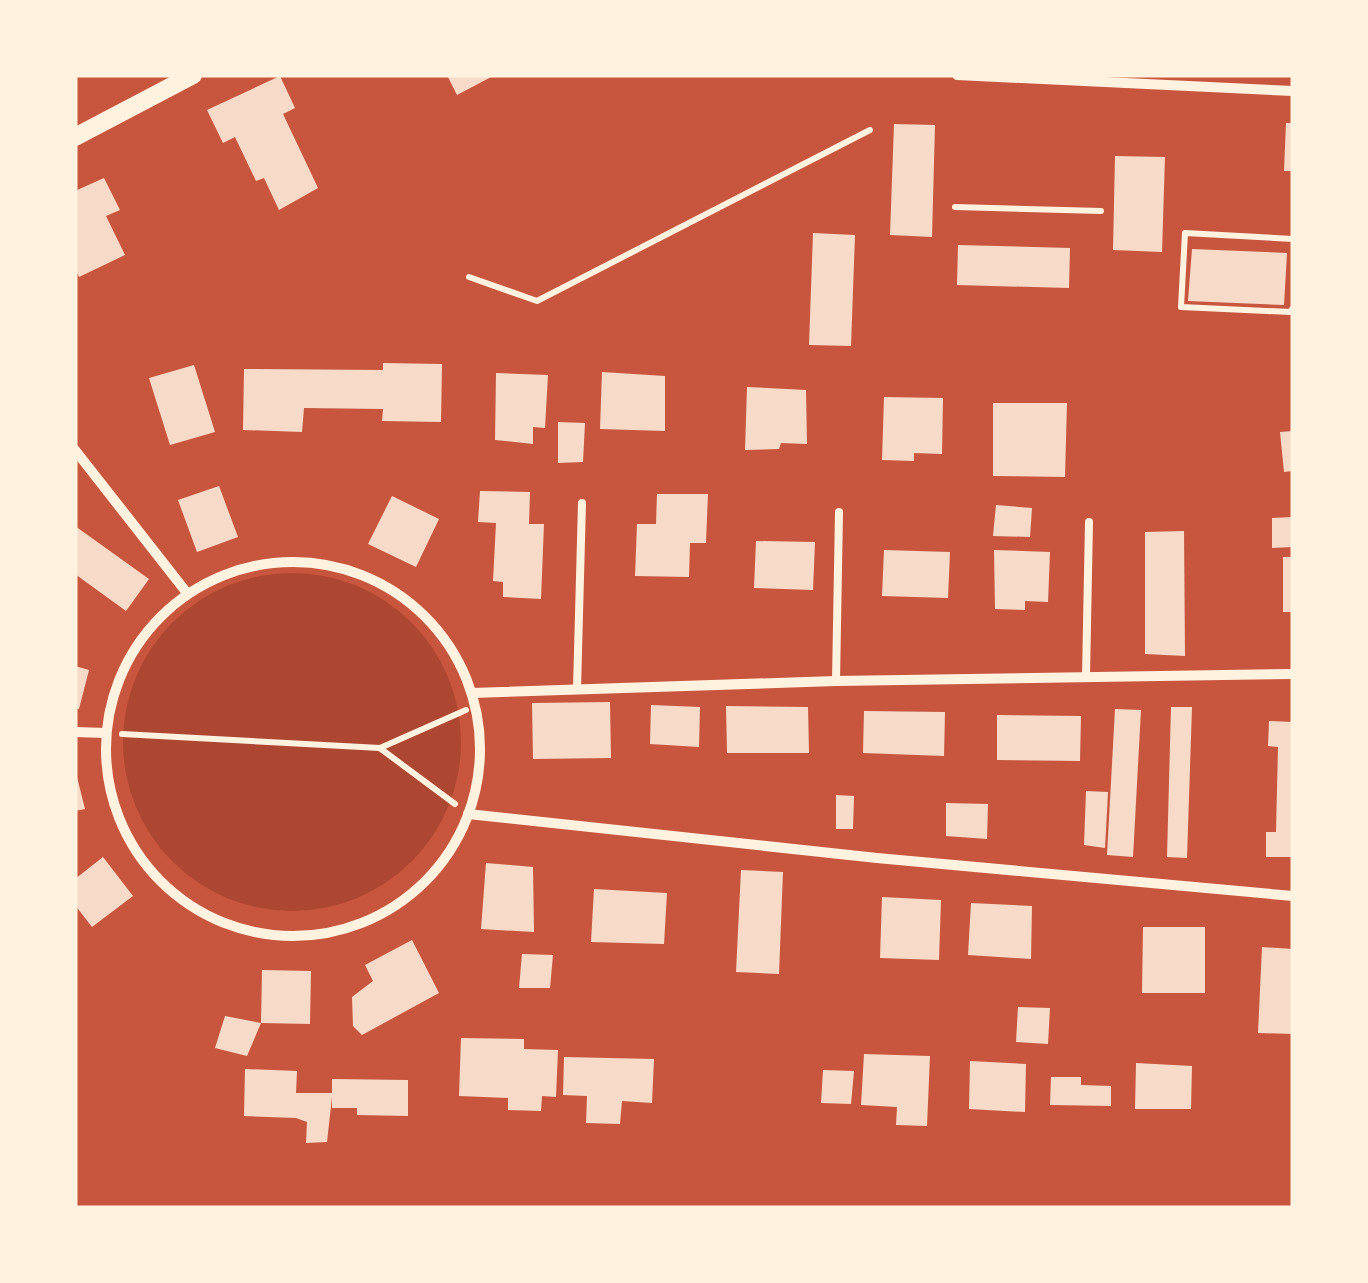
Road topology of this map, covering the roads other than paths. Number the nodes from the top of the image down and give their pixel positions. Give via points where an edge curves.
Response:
1 (194, 75) edge
2 (957, 75) edge
3 (1293, 91) edge
4 (75, 137) edge
5 (75, 450) edge
6 (582, 503) dead end
7 (839, 512) dead end
8 (1089, 522) dead end
9 (187, 593) junction
10 (1293, 674) edge
11 (1086, 676) junction
12 (836, 681) junction
13 (578, 689) junction
14 (472, 693) junction
15 (75, 732) edge
16 (106, 733) junction
17 (468, 814) junction
18 (1293, 896) edge

1 - 4 street
2 - 3 street
5 - 9 street
6 - 13 lane
7 - 12 lane
8 - 11 lane
9 - 14 street via 272,563 304,562 358,574 422,614 450,647
9 - 16 street via 131,655
10 - 11 street
11 - 12 street
12 - 13 street
13 - 14 street
14 - 17 street via 480,750
15 - 16 street
16 - 17 street via 114,808 144,863 190,905 248,930 310,935 380,914 437,868
17 - 18 street

